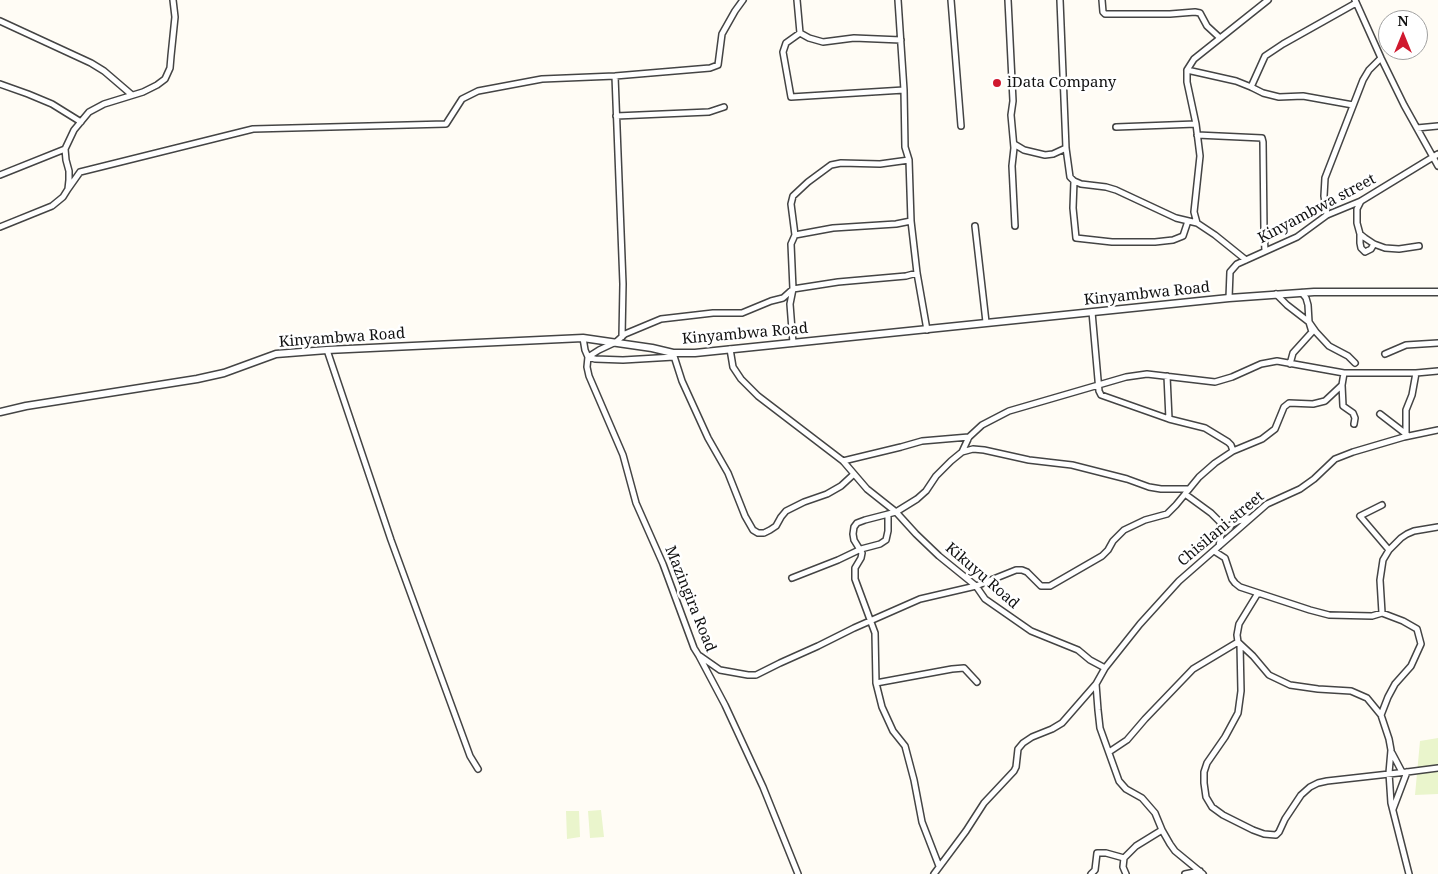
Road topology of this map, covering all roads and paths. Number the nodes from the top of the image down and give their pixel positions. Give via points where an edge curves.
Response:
1 (173, 0) edge
2 (743, 0) edge
3 (797, 0) edge
4 (898, 0) edge
5 (951, 0) edge
6 (1008, 0) edge
7 (1060, 0) edge
8 (1102, 0) edge
9 (1268, 0) edge
10 (1356, 2) edge
11 (0, 21) edge
12 (800, 33) junction
13 (1220, 38) junction
14 (900, 40) junction
15 (1378, 53) edge
16 (1378, 60) edge
17 (1381, 60) edge
18 (1187, 70) junction
19 (615, 76) junction
20 (0, 84) edge
21 (1251, 87) junction
22 (904, 90) junction
23 (132, 96) junction
24 (1353, 105) junction
25 (724, 107) dead end
26 (616, 116) junction
27 (81, 122) junction
28 (1196, 124) junction
29 (960, 126) dead end
30 (1438, 126) edge
31 (1116, 127) dead end
32 (1417, 128) junction
33 (1197, 136) junction
34 (1014, 144) junction
35 (1066, 148) junction
36 (65, 149) junction
37 (1436, 155) edge
38 (909, 160) junction
39 (1438, 166) edge
40 (0, 175) edge
41 (1074, 181) junction
42 (68, 189) junction
43 (1360, 201) junction
44 (1326, 215) junction
45 (911, 221) junction
46 (1188, 221) junction
47 (1197, 223) junction
48 (975, 226) dead end
49 (1015, 226) dead end
50 (0, 227) edge
51 (1360, 234) junction
52 (795, 235) junction
53 (1374, 244) junction
54 (1419, 246) dead end
55 (1265, 251) junction
56 (1246, 260) junction
57 (917, 272) junction
58 (793, 289) junction
59 (1302, 292) junction
60 (1438, 292) edge
61 (1276, 294) junction
62 (1229, 298) junction
63 (1092, 312) junction
64 (986, 322) junction
65 (1309, 322) junction
66 (927, 330) junction
67 (622, 336) junction
68 (583, 338) junction
69 (616, 342) junction
70 (794, 343) junction
71 (1438, 343) edge
72 (730, 349) junction
73 (327, 350) junction
74 (1384, 354) dead end
75 (674, 355) junction
76 (588, 358) junction
77 (1354, 363) dead end
78 (1290, 364) junction
79 (1438, 371) edge
80 (1344, 373) junction
81 (1416, 373) junction
82 (1167, 376) junction
83 (1098, 385) junction
84 (1342, 385) junction
85 (0, 412) edge
86 (1380, 414) dead end
87 (1169, 418) junction
88 (1354, 424) dead end
89 (1438, 430) edge
90 (969, 437) junction
91 (1233, 451) junction
92 (962, 452) junction
93 (843, 461) junction
94 (854, 474) junction
95 (1187, 492) junction
96 (1382, 505) dead end
97 (896, 512) junction
98 (888, 514) junction
99 (1253, 516) junction
100 (1438, 527) edge
101 (1222, 530) junction
102 (861, 549) junction
103 (1216, 549) junction
104 (1389, 550) junction
105 (792, 578) dead end
106 (976, 586) junction
107 (1258, 593) junction
108 (1382, 613) junction
109 (870, 620) junction
110 (1239, 643) junction
111 (699, 656) junction
112 (1105, 668) junction
113 (977, 682) dead end
114 (876, 684) junction
115 (1096, 684) junction
116 (1381, 715) junction
117 (1391, 750) junction
118 (1109, 752) junction
119 (1438, 768) edge
120 (478, 769) dead end
121 (1405, 772) junction
122 (1389, 774) junction
123 (1393, 810) junction
124 (1162, 830) junction
125 (1124, 858) junction
126 (939, 866) junction
127 (1201, 873) edge
128 (798, 874) edge
129 (934, 874) edge
130 (1091, 874) edge
131 (1126, 874) edge
132 (1187, 874) edge
133 (1409, 874) edge

1 - 23 street via 175,17 170,68 165,79 157,85
2 - 19 street via 722,34 718,65
3 - 12 street
4 - 14 street
5 - 29 street
6 - 34 street
7 - 35 street
8 - 13 street via 1105,14 1200,13 1207,26
9 - 13 street
10 - 15 street
10 - 21 street via 1265,56
11 - 23 street via 91,63
12 - 14 street via 823,42 854,38
12 - 22 street via 786,43 783,52 791,97
13 - 18 street via 1194,59
14 - 22 street
16 - 24 street via 1363,80
17 - 32 street
18 - 21 street
18 - 28 street via 1186,82
19 - 26 street
19 - 42 street via 542,80 478,91 462,99 446,124 253,129 80,172
20 - 27 street via 52,104
21 - 24 street via 1279,97 1303,96
22 - 38 street via 905,147
23 - 27 street via 104,104 89,112
24 - 44 street via 1325,178
25 - 26 street via 709,112
26 - 67 street via 624,284
27 - 36 street
28 - 31 street
28 - 33 street
30 - 32 street
32 - 37 street
33 - 47 street via 1200,156 1194,212
33 - 55 street via 1262,138
34 - 35 street via 1045,155
34 - 49 street
35 - 41 street via 1070,177
36 - 40 street
36 - 42 street
37 - 39 street
37 - 43 street, Kinyambwa street
38 - 45 street
38 - 52 street via 831,166 794,196 791,204
41 - 46 street via 1116,190
41 - 46 street via 1076,238 1112,242 1173,240 1183,236
42 - 50 street via 52,206
43 - 44 street, Kinyambwa street
43 - 51 street via 1357,209
44 - 55 street, Kinyambwa street via 1297,237
45 - 52 street
45 - 57 street
46 - 47 street
47 - 56 street
48 - 64 street
51 - 53 street
51 - 53 street via 1361,248 1365,252
52 - 58 street via 791,244
53 - 54 street via 1399,249
55 - 56 street, Kinyambwa street
56 - 62 street, Kinyambwa street via 1230,272
57 - 58 street
57 - 66 street
58 - 67 street via 783,298 746,312 666,318
58 - 70 street via 790,304
59 - 60 street, Kinyambwa Road
59 - 61 street, Kinyambwa Road
59 - 65 street via 1308,305
61 - 62 street, Kinyambwa Road
61 - 65 street
62 - 63 street, Kinyambwa Road
63 - 64 street, Kinyambwa Road
63 - 83 street
64 - 66 street, Kinyambwa Road
65 - 77 street via 1329,346
65 - 78 street via 1312,332 1293,353
66 - 70 street, Kinyambwa Road
67 - 69 street
68 - 69 street, Kinyambwa Road
68 - 73 street, Kinyambwa Road
68 - 76 street, Mazingira Road
69 - 75 street, Kinyambwa Road
69 - 76 street
70 - 72 street, Kinyambwa Road
71 - 74 street via 1406,345
72 - 75 street, Kinyambwa Road
72 - 93 street, Kikuyu Road via 737,373 758,396
73 - 85 street, Kinyambwa Road via 276,354 206,377
73 - 120 street via 391,540 470,756
75 - 76 street via 608,360
75 - 94 street via 708,438 728,473 753,530 758,533 770,530 786,512 827,494
76 - 111 street, Mazingira Road via 589,376 623,455 636,503
78 - 80 street
78 - 82 street via 1277,361 1262,364 1215,382
79 - 81 street
80 - 81 street
80 - 84 street
81 - 86 street via 1406,410 1406,434
82 - 83 street via 1147,374
82 - 87 street
83 - 87 street via 1102,395
83 - 90 street via 1009,411 982,425
84 - 88 street via 1343,406 1353,412
84 - 91 street via 1324,400 1313,404 1290,403 1284,407 1275,429 1262,440
87 - 91 street via 1205,428 1228,442
89 - 99 street, Chisilani street via 1361,449 1335,459 1300,489 1267,504
90 - 92 street
90 - 93 street via 922,441
91 - 95 street via 1204,472
92 - 95 street via 984,450 1072,465 1161,489
92 - 97 street via 936,476 917,500
93 - 94 street, Kikuyu Road
94 - 97 street, Kikuyu Road
95 - 101 street via 1217,517
95 - 106 street via 1167,514 1124,530 1102,556 1050,586 1040,586 1027,572 1016,570
96 - 104 street via 1360,516
97 - 98 street
97 - 106 street, Kikuyu Road via 939,556
98 - 102 street via 886,540
98 - 102 street via 857,523 853,534
99 - 101 street
99 - 103 street, Chisilani street
100 - 104 street via 1407,534
101 - 103 street
102 - 105 street
102 - 109 street via 855,579
103 - 107 street via 1225,558 1232,580
103 - 112 street, Chisilani street via 1179,581
104 - 108 street via 1383,560 1380,580
106 - 109 street via 920,599
106 - 112 street, Kikuyu Road via 985,599 1026,627 1078,650
107 - 108 street via 1329,615 1372,616
107 - 110 street via 1239,624
108 - 116 street via 1417,629 1421,644 1412,666 1395,684
109 - 111 street via 756,674 720,670
109 - 114 street via 875,633
110 - 116 street via 1269,675 1290,685 1352,691 1367,698
110 - 118 street via 1193,670 1127,740
110 - 122 street via 1241,691 1238,713 1204,772 1206,797 1212,807 1252,830 1276,834 1301,795 1310,787 1327,781
111 - 128 street, Mazingira Road via 763,787
112 - 115 street
113 - 114 street via 964,668 958,668
114 - 126 street via 893,731 905,746 922,822
115 - 118 street via 1100,728
115 - 126 street via 1062,723 1022,743 1014,772 987,799
116 - 117 street
117 - 121 street
117 - 122 street
118 - 124 street via 1119,781 1142,798 1155,813
119 - 121 street
121 - 122 street
121 - 123 street
122 - 123 street
123 - 133 street
124 - 125 street via 1136,846
124 - 127 street via 1175,851
125 - 130 street via 1097,853 1095,870
125 - 131 street
126 - 129 street
127 - 132 street

